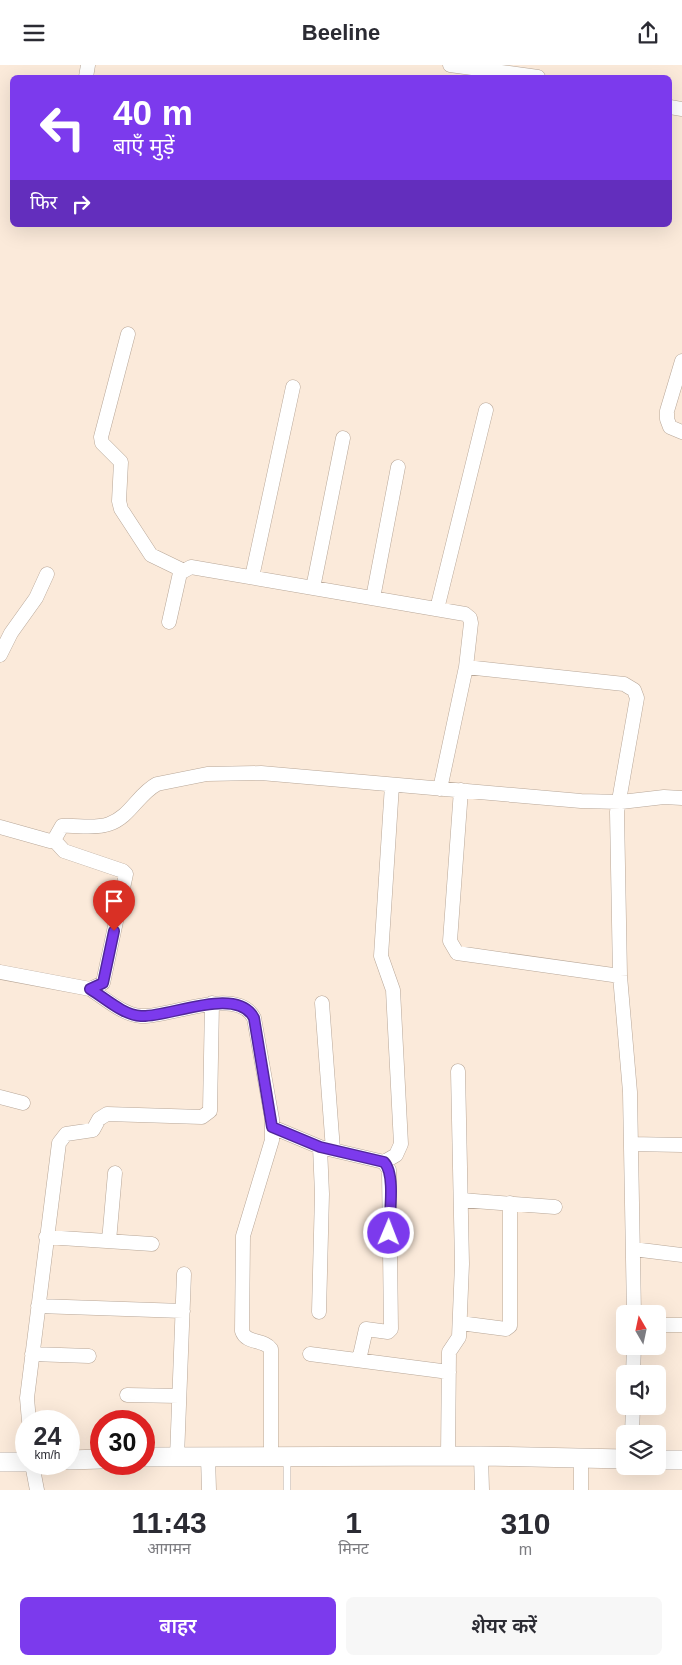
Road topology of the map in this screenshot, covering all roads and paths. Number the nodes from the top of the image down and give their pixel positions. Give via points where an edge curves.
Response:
1 (450, 65) edge
2 (523, 75) edge
3 (128, 334) dead end
4 (682, 361) edge
5 (293, 387) dead end
6 (486, 410) dead end
7 (682, 432) edge
8 (342, 438) dead end
9 (398, 467) dead end
10 (182, 570) junction
11 (47, 574) dead end
12 (252, 577) junction
13 (313, 588) junction
14 (374, 598) junction
15 (437, 609) junction
16 (169, 621) dead end
17 (5, 631) edge
18 (0, 655) edge
19 (466, 667) junction
20 (392, 785) junction
21 (440, 789) junction
22 (461, 791) junction
23 (682, 798) edge
24 (620, 802) junction
25 (0, 827) edge
26 (54, 840) junction
27 (0, 972) edge
28 (620, 976) junction
29 (90, 989) junction
30 (212, 1003) junction
31 (322, 1003) dead end
32 (458, 1071) dead end
33 (0, 1097) edge
34 (23, 1103) dead end
35 (272, 1127) junction
36 (631, 1144) junction
37 (682, 1145) edge
38 (327, 1149) junction
39 (384, 1162) junction
40 (115, 1173) dead end
41 (461, 1200) junction
42 (510, 1203) junction
43 (555, 1207) dead end
44 (46, 1237) junction
45 (108, 1241) junction
46 (152, 1244) dead end
47 (633, 1249) junction
48 (682, 1255) edge
49 (184, 1274) dead end
50 (634, 1305) edge
51 (38, 1306) junction
52 (183, 1311) junction
53 (319, 1312) dead end
54 (460, 1323) junction
55 (666, 1325) edge
56 (682, 1325) edge
57 (32, 1354) junction
58 (310, 1354) dead end
59 (89, 1356) dead end
60 (359, 1360) junction
61 (449, 1372) junction
62 (127, 1395) dead end
63 (179, 1397) junction
64 (28, 1410) edge
65 (481, 1456) junction
66 (155, 1457) edge
67 (177, 1457) junction
68 (208, 1457) junction
69 (279, 1457) junction
70 (448, 1457) junction
71 (581, 1458) junction
72 (616, 1459) edge
73 (666, 1460) edge
74 (682, 1460) edge
75 (15, 1462) edge
76 (0, 1463) edge
77 (34, 1475) edge
78 (37, 1490) edge
79 (209, 1490) edge
80 (287, 1490) edge
81 (482, 1490) edge
82 (581, 1490) edge

1 - 2 street
3 - 10 street via 100,437 121,462 121,509 151,555
4 - 7 street via 666,419 670,427
5 - 12 street
6 - 15 street
8 - 13 street
9 - 14 street
10 - 12 street via 191,567
10 - 16 street
11 - 17 street via 29,610
12 - 13 street
13 - 14 street
14 - 15 street
15 - 19 street via 465,614 470,618
17 - 18 street
19 - 21 street
19 - 24 street via 629,685 637,698
20 - 21 street
20 - 26 street via 261,773 207,774 149,789 121,819 109,825 62,826
20 - 39 street via 381,956 393,990 401,1145 396,1155
21 - 22 street
22 - 24 street
22 - 28 street via 450,941 457,953
23 - 24 street
24 - 28 street via 617,812
25 - 26 street via 47,841
26 - 29 street via 64,851 126,874 103,983
27 - 29 street
28 - 36 street
29 - 30 street via 127,1013 140,1016
30 - 35 street via 243,1007 254,1018
30 - 44 street via 210,1111 202,1117 107,1114 99,1119 93,1130 66,1134 59,1143
31 - 38 street
32 - 41 street
33 - 34 street
35 - 38 street
35 - 69 street via 269,1157 243,1236 242,1331 247,1338 271,1349
36 - 37 street
36 - 47 street
38 - 39 street
38 - 53 street
39 - 60 street via 389,1170 390,1184 391,1329 388,1332 366,1329
40 - 45 street
41 - 42 street
41 - 54 street
42 - 43 street
42 - 54 street via 510,1326 506,1329
44 - 45 street
44 - 51 street
45 - 46 street
47 - 48 street
47 - 50 street
49 - 52 street
51 - 52 street
51 - 57 street
52 - 63 street
54 - 61 street via 459,1337 449,1351
55 - 56 street
57 - 59 street
57 - 64 street
58 - 60 street
60 - 61 street
61 - 70 street
62 - 63 street
63 - 67 street
65 - 70 street
65 - 71 street
65 - 81 street
66 - 67 street
67 - 68 street
68 - 69 street
68 - 79 street
69 - 70 street
69 - 80 lane
71 - 72 street
71 - 82 street
73 - 74 street
75 - 76 street
77 - 78 street

